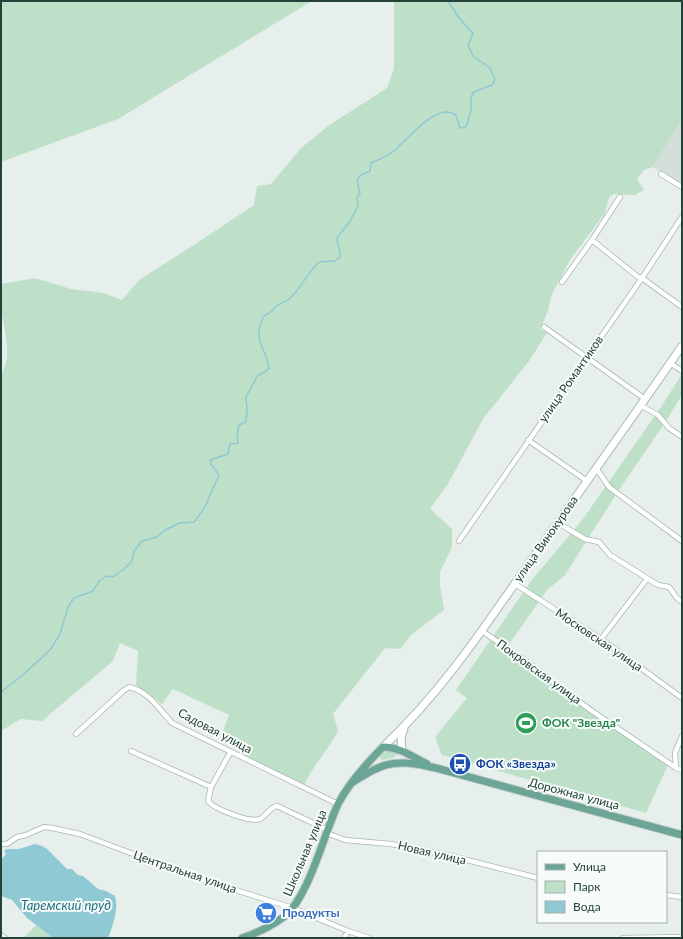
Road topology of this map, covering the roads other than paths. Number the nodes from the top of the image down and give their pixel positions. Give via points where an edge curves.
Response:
1 (661, 174) dead end
2 (682, 186) edge
3 (620, 197) dead end
4 (682, 217) edge
5 (592, 240) junction
6 (642, 278) junction
7 (562, 282) dead end
8 (682, 308) edge
9 (544, 327) dead end
10 (682, 346) edge
11 (587, 358) junction
12 (670, 363) junction
13 (682, 371) edge
14 (645, 399) junction
15 (640, 405) junction
16 (682, 437) edge
17 (528, 440) junction
18 (596, 468) junction
19 (587, 481) junction
20 (558, 523) junction
21 (459, 541) dead end
22 (682, 541) edge
23 (647, 579) junction
24 (515, 584) junction
25 (682, 602) edge
26 (482, 631) junction
27 (601, 639) junction
28 (682, 698) edge
29 (404, 728) junction
30 (76, 734) dead end
31 (682, 736) edge
32 (383, 747) junction
33 (131, 751) dead end
34 (402, 751) junction
35 (230, 753) junction
36 (377, 753) junction
37 (390, 764) junction
38 (436, 768) junction
39 (676, 768) junction
40 (682, 770) edge
41 (353, 782) junction
42 (211, 787) junction
43 (338, 804) junction
44 (327, 831) junction
45 (682, 835) edge
46 (1, 844) edge
47 (537, 878) edge
48 (667, 895) edge
49 (682, 897) edge
50 (293, 908) junction
51 (348, 931) junction
52 (252, 936) edge
53 (682, 937) edge
54 (242, 938) edge
55 (344, 938) edge
56 (369, 938) edge
57 (623, 938) edge

1 - 2 street
3 - 5 street
4 - 6 street, улица Романтиков
5 - 6 street
5 - 7 street
6 - 8 street
6 - 11 street, улица Романтиков
9 - 11 street
10 - 12 main road, улица Винокурова
11 - 14 street
11 - 17 street, улица Романтиков
12 - 13 street
12 - 14 main road, улица Винокурова
14 - 15 main road, улица Винокурова
15 - 16 street via 658,415 669,428
15 - 18 main road, улица Винокурова
17 - 19 street
17 - 21 street, улица Романтиков
18 - 19 main road, улица Винокурова
18 - 22 street via 609,487
19 - 20 main road, улица Винокурова
20 - 23 street via 585,539 600,542 610,555
20 - 24 main road, улица Винокурова
23 - 25 street via 669,587
23 - 27 street
24 - 26 main road, улица Винокурова
24 - 27 street, Московская улица
26 - 29 main road, улица Винокурова via 442,685
26 - 39 street, Покровская улица
27 - 28 street, Московская улица
29 - 32 main road
29 - 34 main road via 401,738
30 - 35 street, Садовая улица via 129,687 153,702 172,723
31 - 39 street via 675,752
32 - 34 main road
32 - 36 main road
33 - 42 street
34 - 37 main road
34 - 38 main road
35 - 42 street
35 - 43 street, Садовая улица
36 - 37 main road via 379,762
36 - 41 main road
37 - 38 main road via 411,763
37 - 41 main road via 377,768
38 - 45 main road, Дорожная улица
39 - 40 street, Покровская улица
41 - 43 main road
42 - 44 street via 208,801 211,806 231,814 256,820 277,806
43 - 44 main road, Школьная улица
44 - 47 street, Новая улица via 345,840 391,844 447,855
44 - 50 main road, Школьная улица via 308,879
46 - 50 street, Центральная улица via 8,844 17,836 44,827 80,834 197,878
48 - 49 street
50 - 51 street, Центральная улица
50 - 52 main road, Школьная улица via 271,926
51 - 55 street
51 - 56 street, Центральная улица
52 - 54 main road, Школьная улица
53 - 57 street

